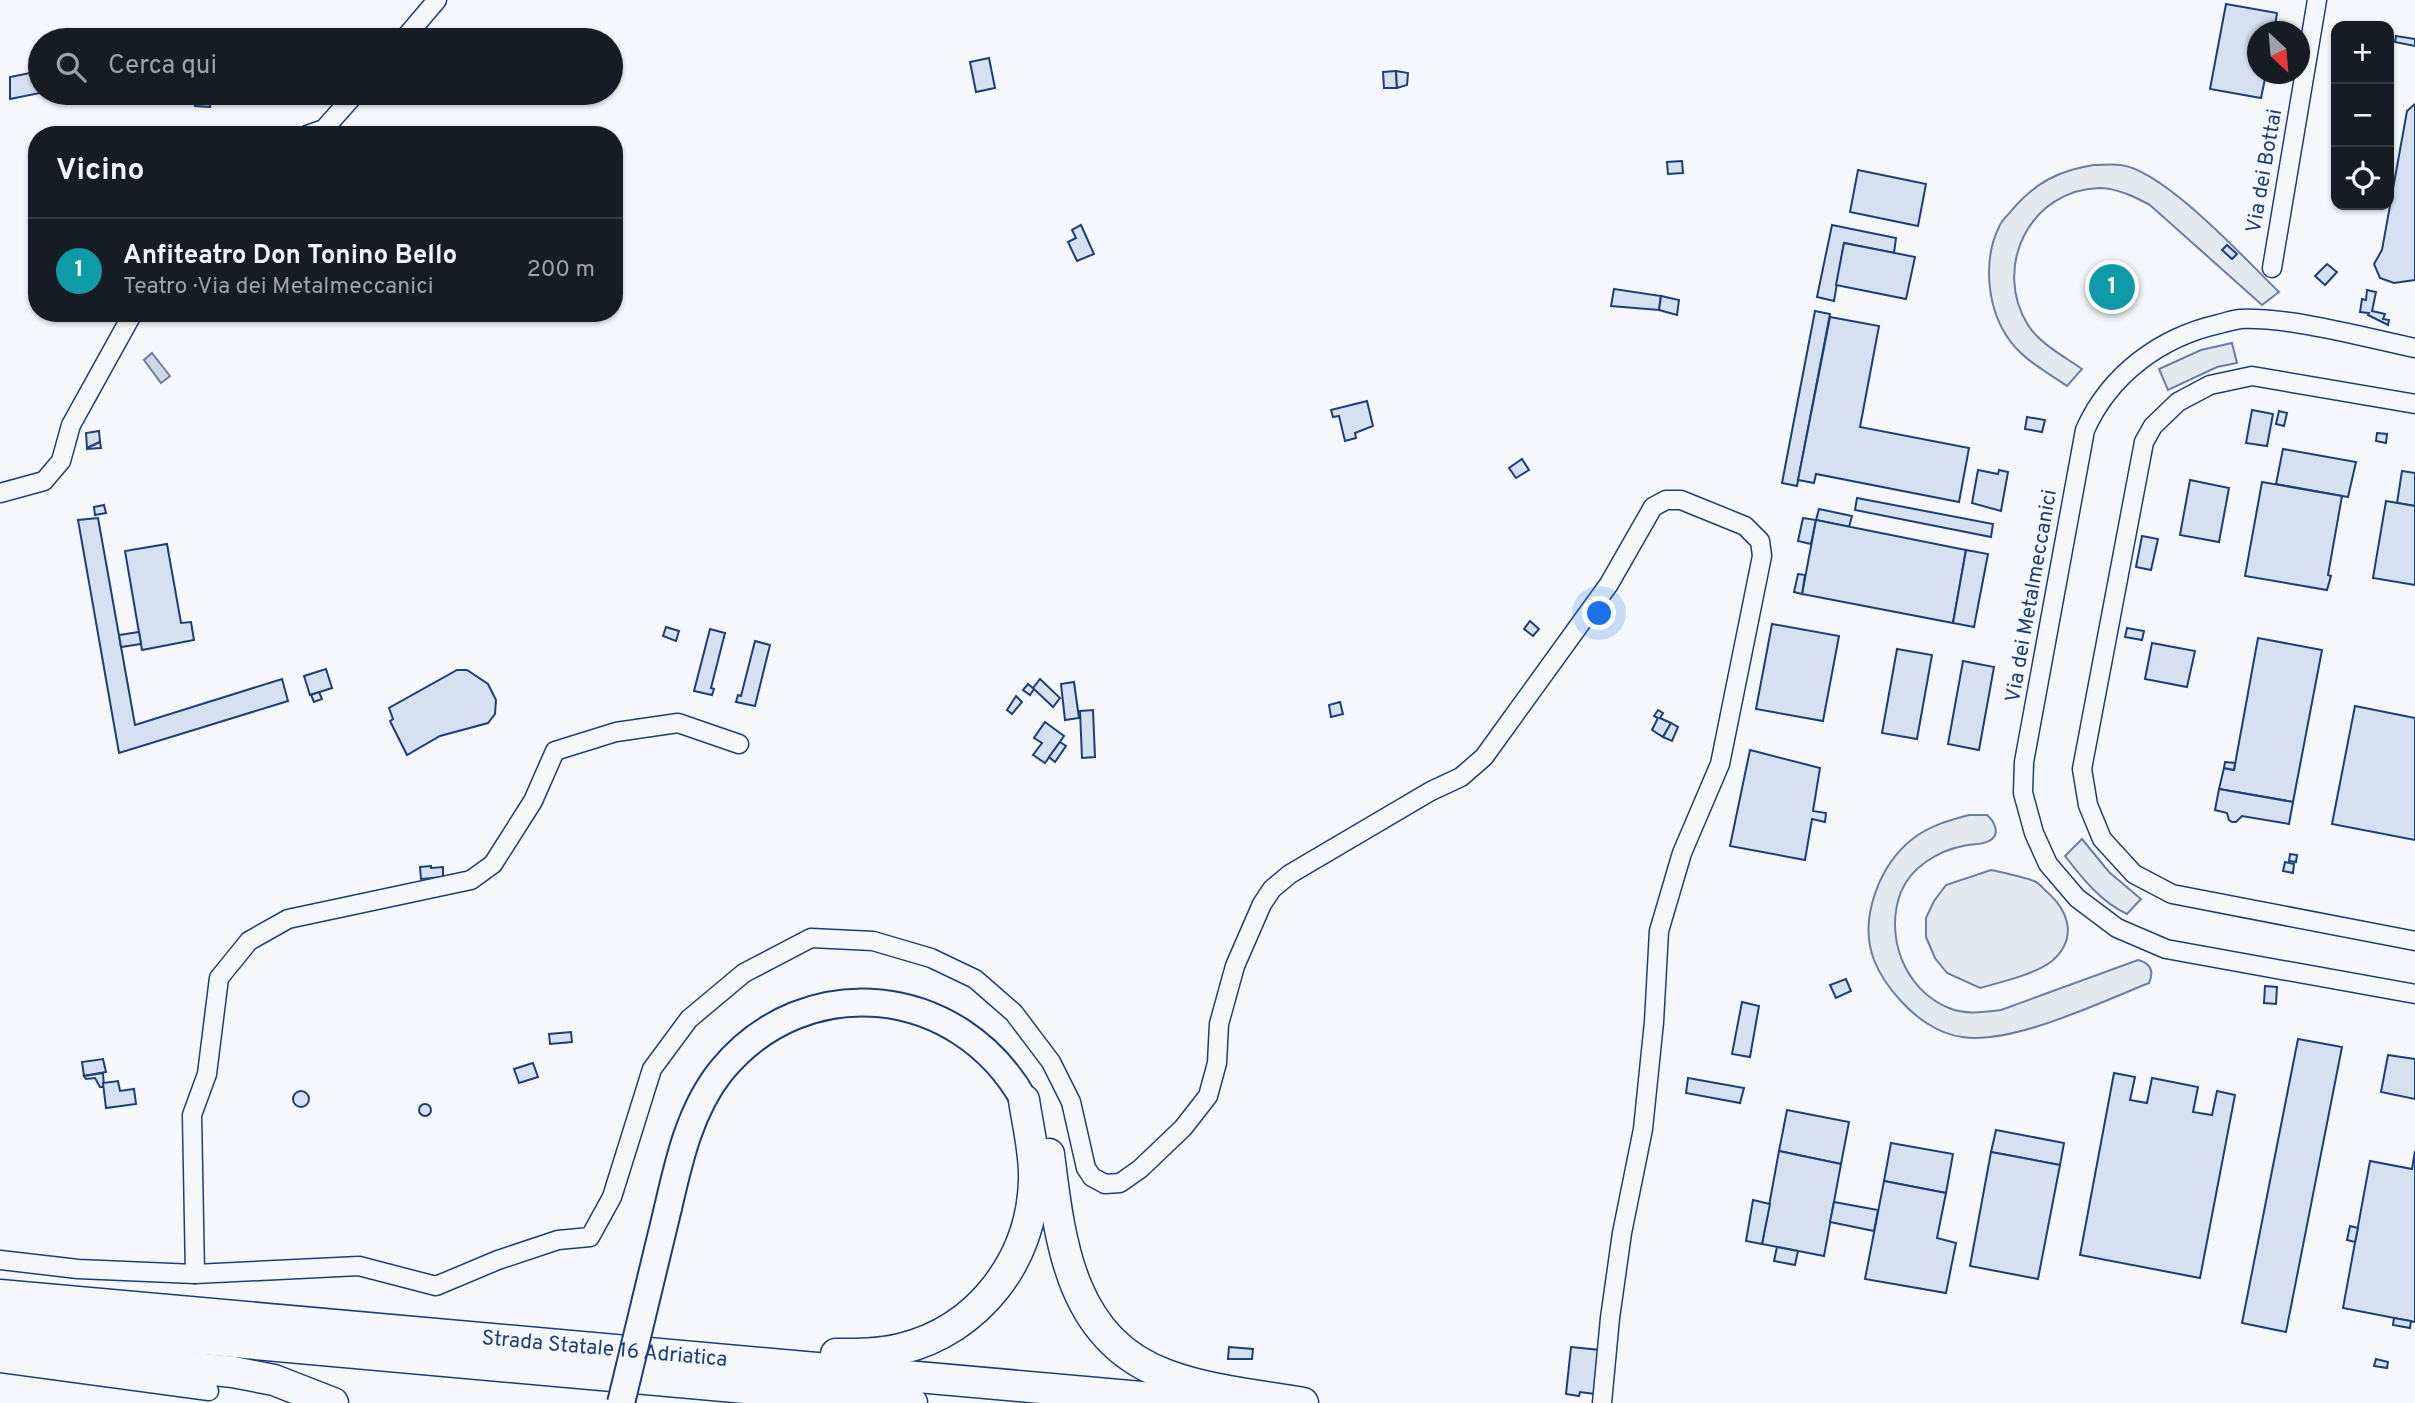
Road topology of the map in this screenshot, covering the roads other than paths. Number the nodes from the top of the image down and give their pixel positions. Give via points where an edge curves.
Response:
1 (437, 0) edge
2 (2317, 0) edge
3 (413, 28) edge
4 (345, 105) edge
5 (326, 126) edge
6 (2272, 268) dead end
7 (128, 322) edge
8 (2415, 348) edge
9 (2415, 404) edge
10 (0, 493) edge
11 (739, 744) dead end
12 (2415, 941) edge
13 (2415, 994) edge
14 (1024, 1100) junction
15 (0, 1260) edge
16 (195, 1274) junction
17 (0, 1296) edge
18 (0, 1321) edge
19 (0, 1348) edge
20 (653, 1354) junction
21 (0, 1363) edge
22 (209, 1391) dead end
23 (333, 1403) edge
24 (621, 1403) edge
25 (912, 1403) edge
26 (1209, 1403) edge
27 (1303, 1403) edge
28 (1602, 1403) edge

1 - 3 street
2 - 6 street, Via dei Bottai
4 - 5 street
7 - 10 street via 71,425 61,461 44,481
8 - 13 street, Via dei Metalmeccanici via 2287,323 2239,319 2193,330 2168,342 2116,382 2085,430 2024,762 2023,793 2048,864 2077,898 2117,928 2166,950
9 - 12 street via 2252,376 2210,386 2178,402 2153,426 2144,442 2082,769 2088,805 2102,839 2134,874 2172,894
11 - 16 street via 678,723 616,732 555,751 533,801 493,864 471,880 288,919 249,941 219,978 207,1074 192,1115
14 - 20 highway via 1034,1169 1026,1231 1001,1282 960,1322 918,1343 882,1352
14 - 24 main road, bridge via 989,1053 958,1028 897,1005 859,1002 821,1007 786,1019 756,1037 713,1082 689,1131
14 - 27 highway via 1048,1150 1071,1274 1100,1327 1135,1359 1164,1374
15 - 16 street
16 - 28 street via 359,1266 436,1286 558,1240 590,1237 612,1197 652,1069 688,1018 744,973 811,937 873,941 931,958 975,979 1014,1013 1051,1062 1071,1102 1092,1177 1105,1184 1120,1183 1184,1128 1208,1096 1217,1063 1219,1024 1235,966 1272,889 1290,874 1461,777 1484,757 1609,584 1653,507 1666,500 1681,500 1745,526 1760,541 1762,556 1720,764 1682,853 1659,931 1643,1129 1622,1233
17 - 20 highway, Strada Statale 16 Adriatica
18 - 25 highway, Strada Statale 16 Adriatica
19 - 23 highway via 233,1372 274,1380
20 - 26 highway, Strada Statale 16 Adriatica
21 - 22 street

